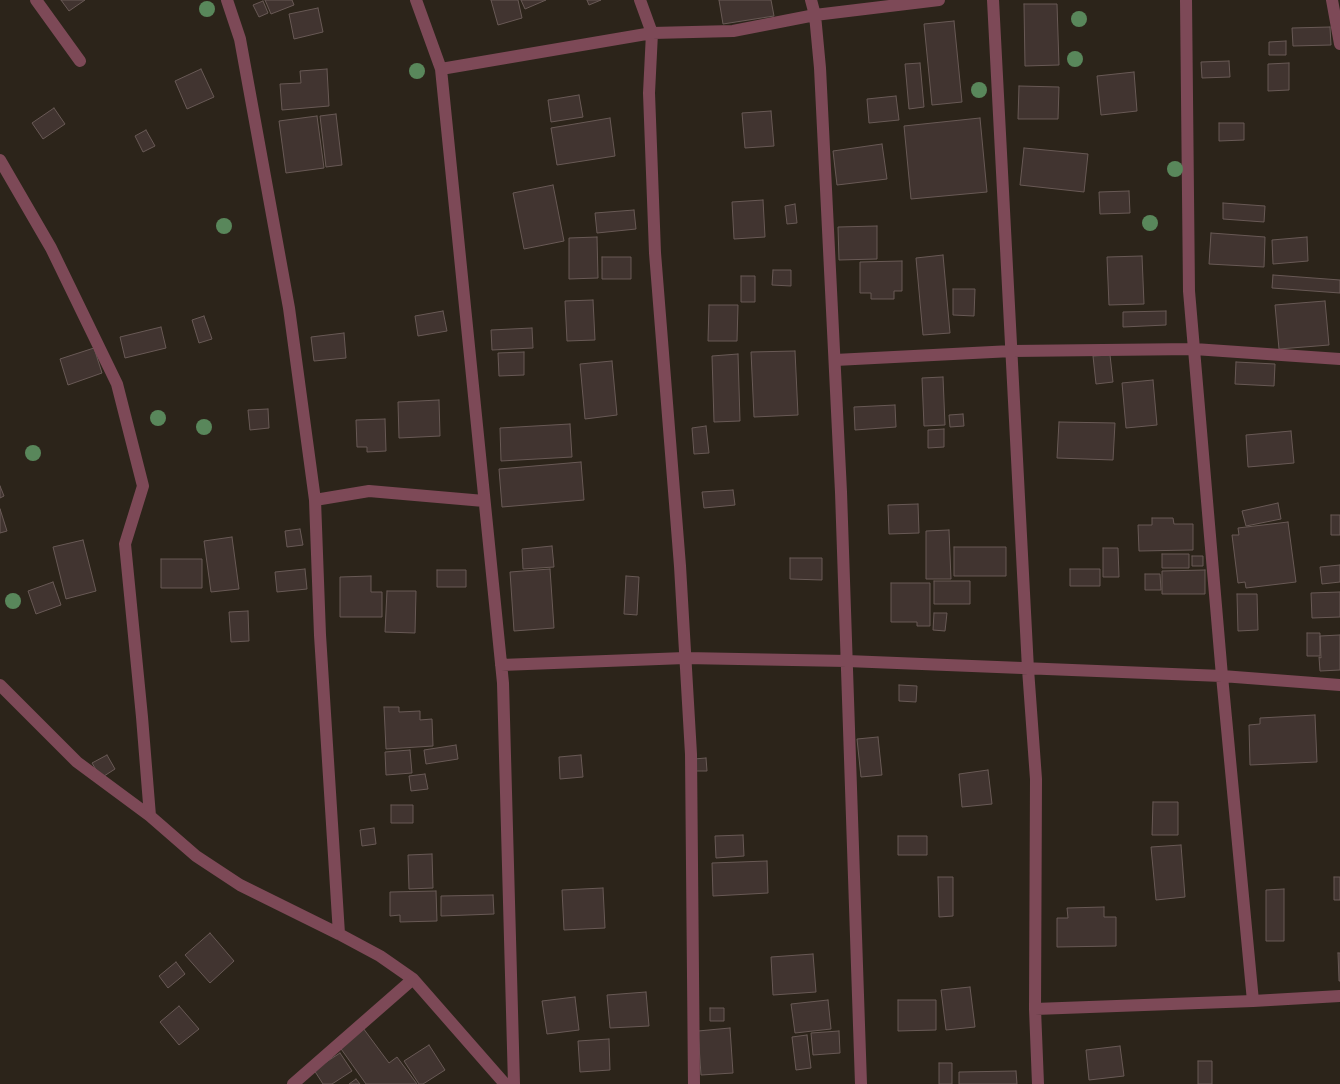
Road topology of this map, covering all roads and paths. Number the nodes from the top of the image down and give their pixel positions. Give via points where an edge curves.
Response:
1 (36, 0) edge
2 (227, 0) edge
3 (416, 0) edge
4 (640, 0) edge
5 (811, 0) edge
6 (939, 0) edge
7 (993, 0) edge
8 (1186, 0) edge
9 (1332, 0) edge
10 (815, 15) junction
11 (652, 33) junction
12 (1340, 44) edge
13 (80, 61) dead end
14 (441, 69) junction
15 (0, 160) edge
16 (1194, 349) junction
17 (1012, 351) junction
18 (1340, 359) edge
19 (835, 360) junction
20 (315, 500) junction
21 (484, 501) junction
22 (686, 658) junction
23 (847, 661) junction
24 (501, 665) junction
25 (1028, 668) junction
26 (1222, 676) junction
27 (0, 685) edge
28 (1340, 685) edge
29 (150, 816) junction
30 (339, 934) junction
31 (413, 979) junction
32 (1340, 996) edge
33 (1253, 1001) junction
34 (1035, 1009) junction
35 (293, 1084) edge
36 (505, 1084) edge
37 (514, 1084) edge
38 (694, 1084) edge
39 (861, 1084) edge
40 (1038, 1084) edge

1 - 13 street
2 - 20 street via 240,39 289,308
3 - 14 street
4 - 11 street
5 - 10 street
6 - 10 street
7 - 17 street
8 - 16 street via 1189,291
9 - 12 street
10 - 11 street via 733,31
10 - 19 street
11 - 14 street
11 - 22 street via 649,94 655,252
14 - 21 street
15 - 29 street via 51,248 117,384 143,486 125,544
16 - 17 street
16 - 18 street
16 - 26 street
17 - 19 street
17 - 25 street
19 - 23 street
20 - 21 street via 369,491
20 - 30 street
21 - 24 street
22 - 23 street
22 - 24 street
22 - 38 street via 691,754
23 - 25 street
23 - 39 street
24 - 37 street
25 - 26 street
25 - 34 street via 1036,779
26 - 28 street
26 - 33 street
27 - 29 street via 76,762
29 - 30 street via 196,856 240,886
30 - 31 street via 380,956
31 - 35 street
31 - 36 street
32 - 33 street
33 - 34 street
34 - 40 street

